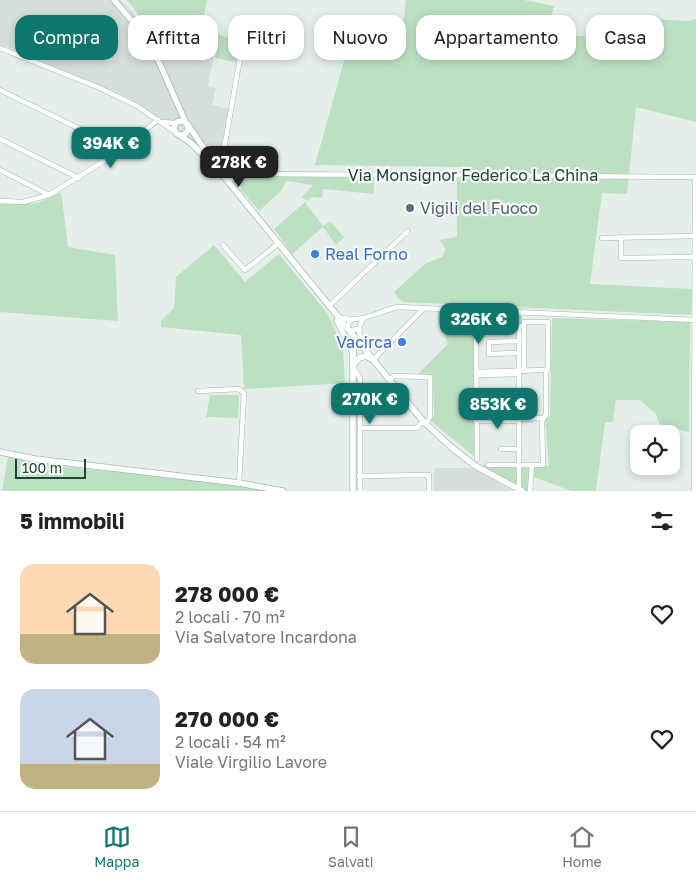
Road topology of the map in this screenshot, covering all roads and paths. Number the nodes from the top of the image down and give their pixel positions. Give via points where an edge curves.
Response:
1 (114, 0) edge
2 (0, 48) edge
3 (239, 60) edge
4 (0, 90) edge
5 (174, 97) junction
6 (158, 120) junction
7 (176, 122) junction
8 (187, 124) junction
9 (177, 133) junction
10 (0, 138) edge
11 (121, 149) junction
12 (219, 168) junction
13 (0, 170) edge
14 (230, 170) junction
15 (252, 174) junction
16 (241, 177) junction
17 (695, 177) edge
18 (79, 178) junction
19 (226, 179) junction
20 (236, 191) junction
21 (49, 195) junction
22 (0, 201) edge
23 (408, 231) dead end
24 (695, 235) edge
25 (621, 237) junction
26 (602, 238) dead end
27 (278, 243) junction
28 (223, 245) dead end
29 (694, 257) junction
30 (330, 308) junction
31 (424, 308) junction
32 (337, 317) junction
33 (363, 319) junction
34 (352, 320) junction
35 (695, 320) edge
36 (521, 326) junction
37 (358, 327) junction
38 (347, 329) junction
39 (356, 339) junction
40 (521, 341) junction
41 (352, 353) junction
42 (367, 353) junction
43 (519, 353) junction
44 (373, 360) junction
45 (353, 368) junction
46 (547, 370) junction
47 (521, 372) junction
48 (476, 373) junction
49 (389, 380) junction
50 (198, 391) dead end
51 (519, 395) junction
52 (496, 396) dead end
53 (519, 418) junction
54 (543, 418) junction
55 (476, 419) junction
56 (425, 422) junction
57 (360, 428) junction
58 (501, 449) dead end
59 (519, 449) junction
60 (0, 452) edge
61 (477, 459) dead end
62 (532, 464) junction
63 (488, 465) dead end
64 (519, 465) junction
65 (353, 476) junction
66 (360, 476) junction
67 (239, 483) junction
68 (520, 490) edge
69 (282, 491) edge
70 (353, 491) edge
71 (360, 491) edge
72 (430, 491) edge
73 (530, 491) edge
74 (694, 491) edge

1 - 5 street via 144,35
2 - 6 street via 100,88
3 - 12 street
4 - 11 street
5 - 7 street via 178,110
5 - 8 street
6 - 7 street
6 - 9 street
6 - 11 street
7 - 8 street via 182,120
7 - 9 street
8 - 9 street via 186,132
8 - 12 street
9 - 12 street
10 - 18 street
11 - 18 street
12 - 14 street
12 - 19 street
13 - 21 street
14 - 15 street
14 - 19 street
15 - 16 street
15 - 17 street, Via Monsignor Federico La China
16 - 19 street
16 - 20 street
17 - 24 street
18 - 21 street
19 - 20 street
20 - 27 street
21 - 22 street via 23,202
23 - 30 street
24 - 25 street
24 - 29 street
25 - 26 street
25 - 29 street via 621,258
27 - 28 street via 245,270
27 - 30 street
29 - 35 street
30 - 32 street
30 - 41 street
31 - 33 street via 398,307
31 - 35 street
31 - 44 street
32 - 34 street
32 - 38 street
33 - 34 street
33 - 37 street
34 - 38 street
35 - 74 street
36 - 40 street
36 - 46 street via 524,322 548,322
36 - 48 street via 476,326
37 - 38 street
37 - 39 street
37 - 42 street
38 - 39 street
39 - 41 street
39 - 42 street
40 - 43 street
40 - 43 street via 489,342 489,354
40 - 47 street
41 - 45 street
42 - 44 street
43 - 47 street
44 - 45 street via 366,356 359,358
44 - 49 street
45 - 57 street via 360,378
45 - 65 street
46 - 47 street
46 - 54 street via 546,414
47 - 48 street
47 - 51 street
48 - 55 street
49 - 56 street
49 - 56 street via 394,376 430,377 430,417
50 - 67 street via 239,389 244,393
51 - 52 street
51 - 53 street
53 - 54 street
53 - 55 street
53 - 59 street
54 - 62 street via 543,465
55 - 61 street
56 - 57 street via 417,428
56 - 68 street via 474,464
57 - 66 street
58 - 59 street
59 - 64 street
60 - 67 street
62 - 64 street
62 - 73 street
63 - 64 street
64 - 68 street
65 - 66 street
65 - 70 street
66 - 71 street
66 - 72 street via 429,475
67 - 69 street

